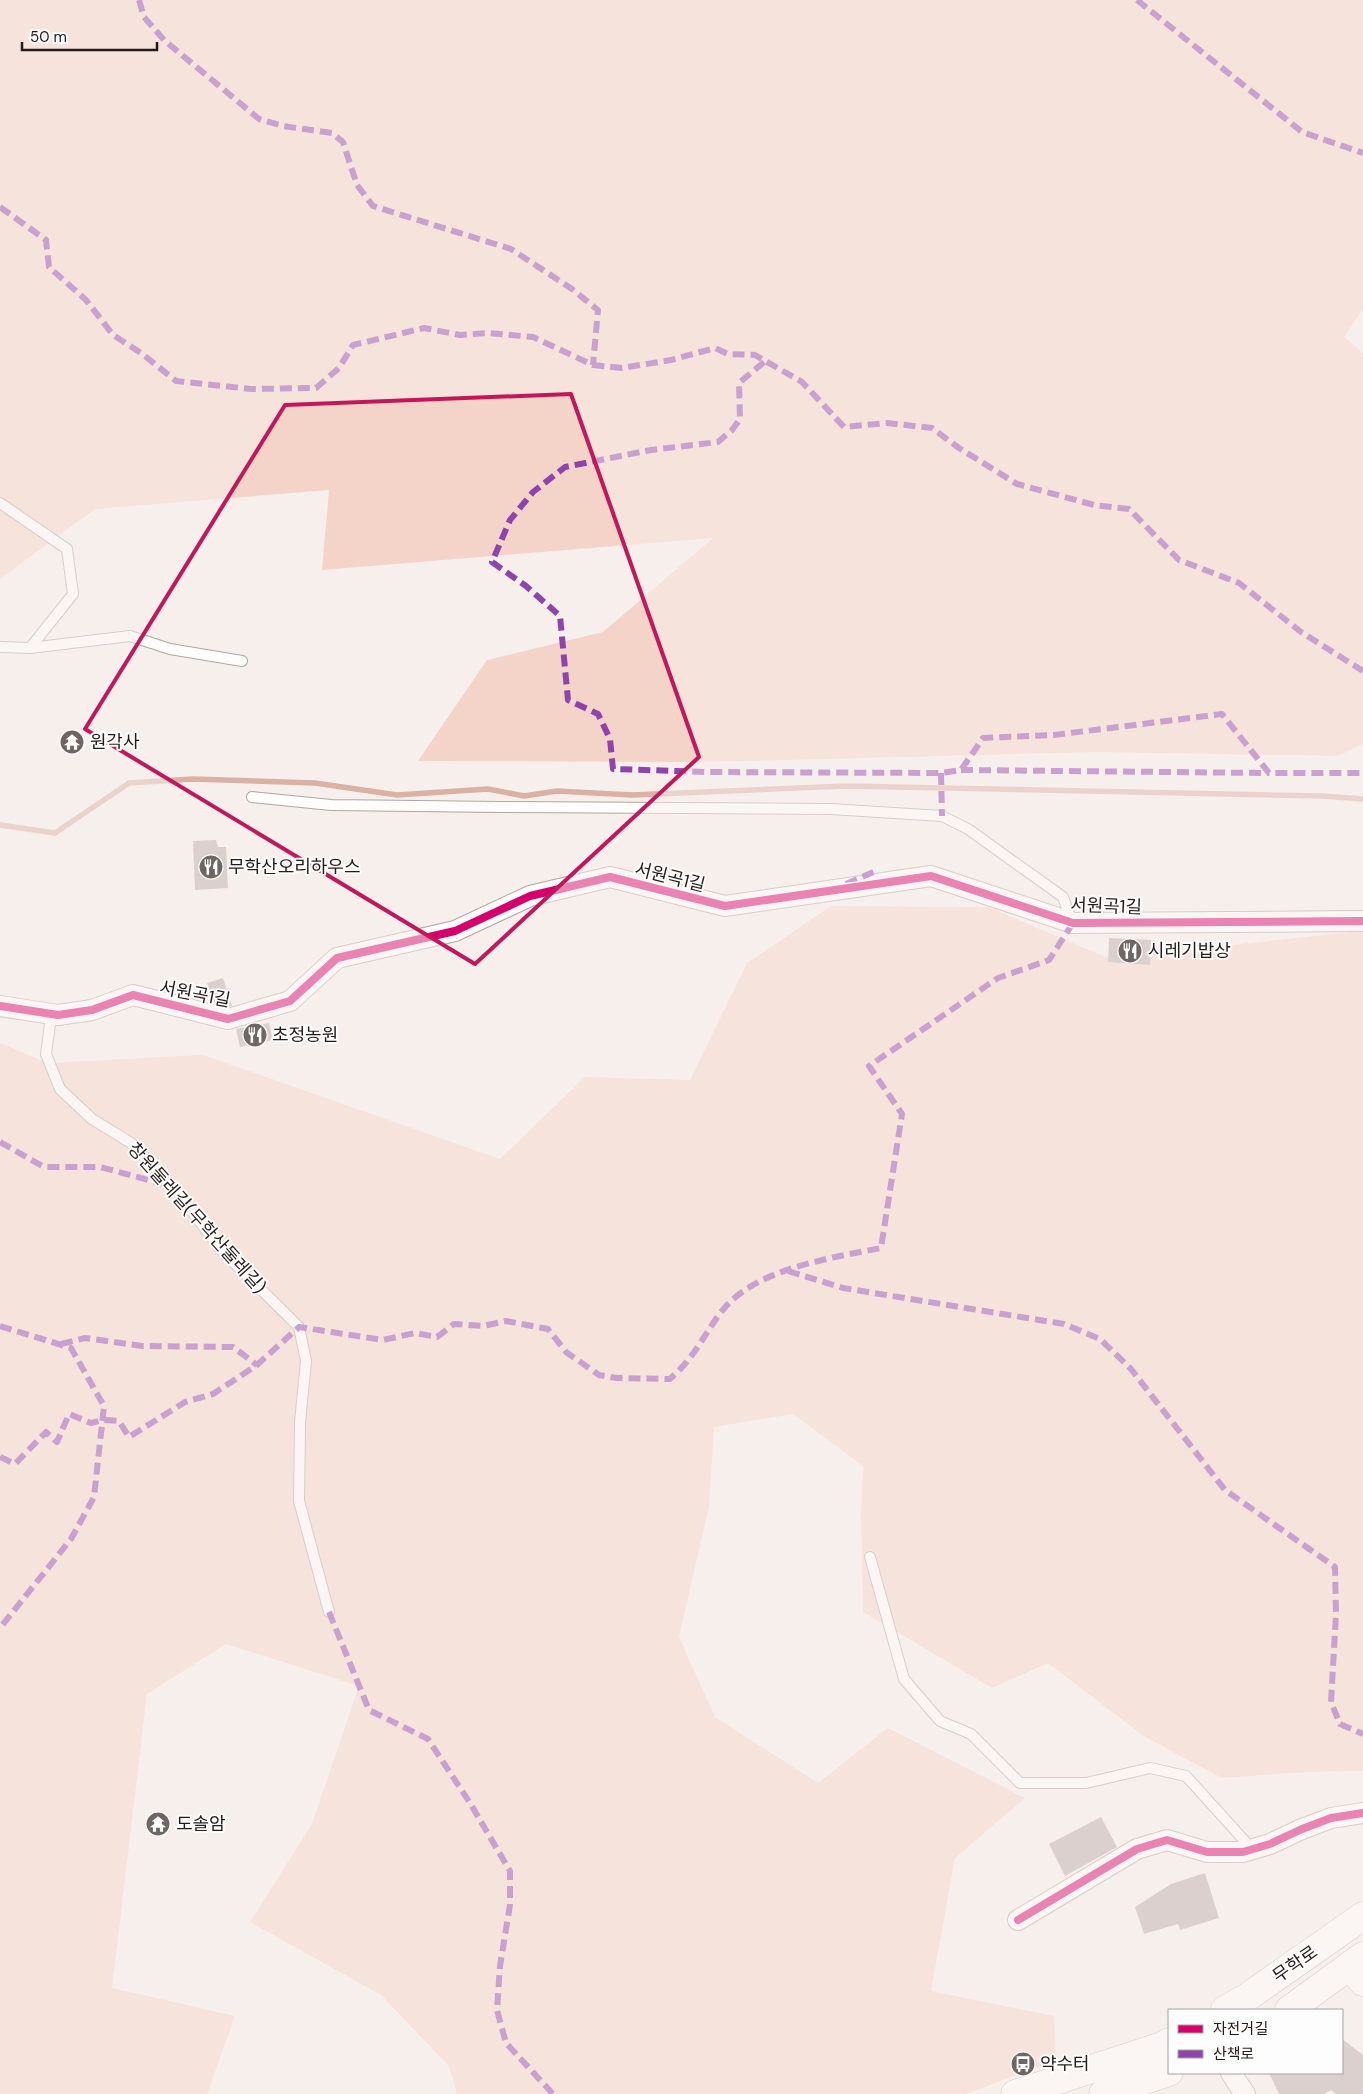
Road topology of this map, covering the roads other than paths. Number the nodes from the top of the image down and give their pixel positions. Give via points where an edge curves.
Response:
1 (0, 503) edge
2 (0, 647) edge
3 (30, 648) junction
4 (242, 661) dead end
5 (252, 797) dead end
6 (1363, 921) edge
7 (1072, 923) junction
8 (0, 1006) edge
9 (58, 1014) junction
10 (870, 1557) dead end
11 (329, 1612) dead end
12 (1363, 1813) edge
13 (1252, 1849) junction
14 (1363, 1916) edge
15 (1018, 1920) dead end
16 (1358, 1968) edge
17 (1227, 2009) edge
18 (1291, 2009) edge
19 (1168, 2042) edge
20 (1168, 2072) edge
21 (1232, 2074) edge
22 (1016, 2094) edge
23 (1103, 2094) edge
24 (1245, 2094) edge

1 - 3 lane via 67,549 73,594
2 - 3 lane
3 - 4 lane via 130,636 170,649
5 - 7 lane via 331,804 500,808 830,808 942,816 968,829 1063,897
6 - 7 street, 서원곡1길
7 - 9 street, 서원곡1길 via 931,876 725,906 610,877 530,896 455,931 337,958 290,1001 228,1019 133,995 92,1010
8 - 9 street, 서원곡1길
9 - 11 lane, 창원둘레길(무학산둘레길) via 50,1024 46,1054 60,1089 92,1119 131,1143 167,1185 177,1191 221,1250 299,1327 306,1361 299,1501
10 - 13 lane via 904,1679 940,1721 972,1734 1020,1783 1086,1783 1150,1768 1186,1776
12 - 13 street via 1331,1818
13 - 15 street via 1207,1852 1167,1840 1137,1849
14 - 17 main road, 무학로
16 - 18 main road, 무학로
19 - 22 main road
20 - 23 main road
21 - 24 street

